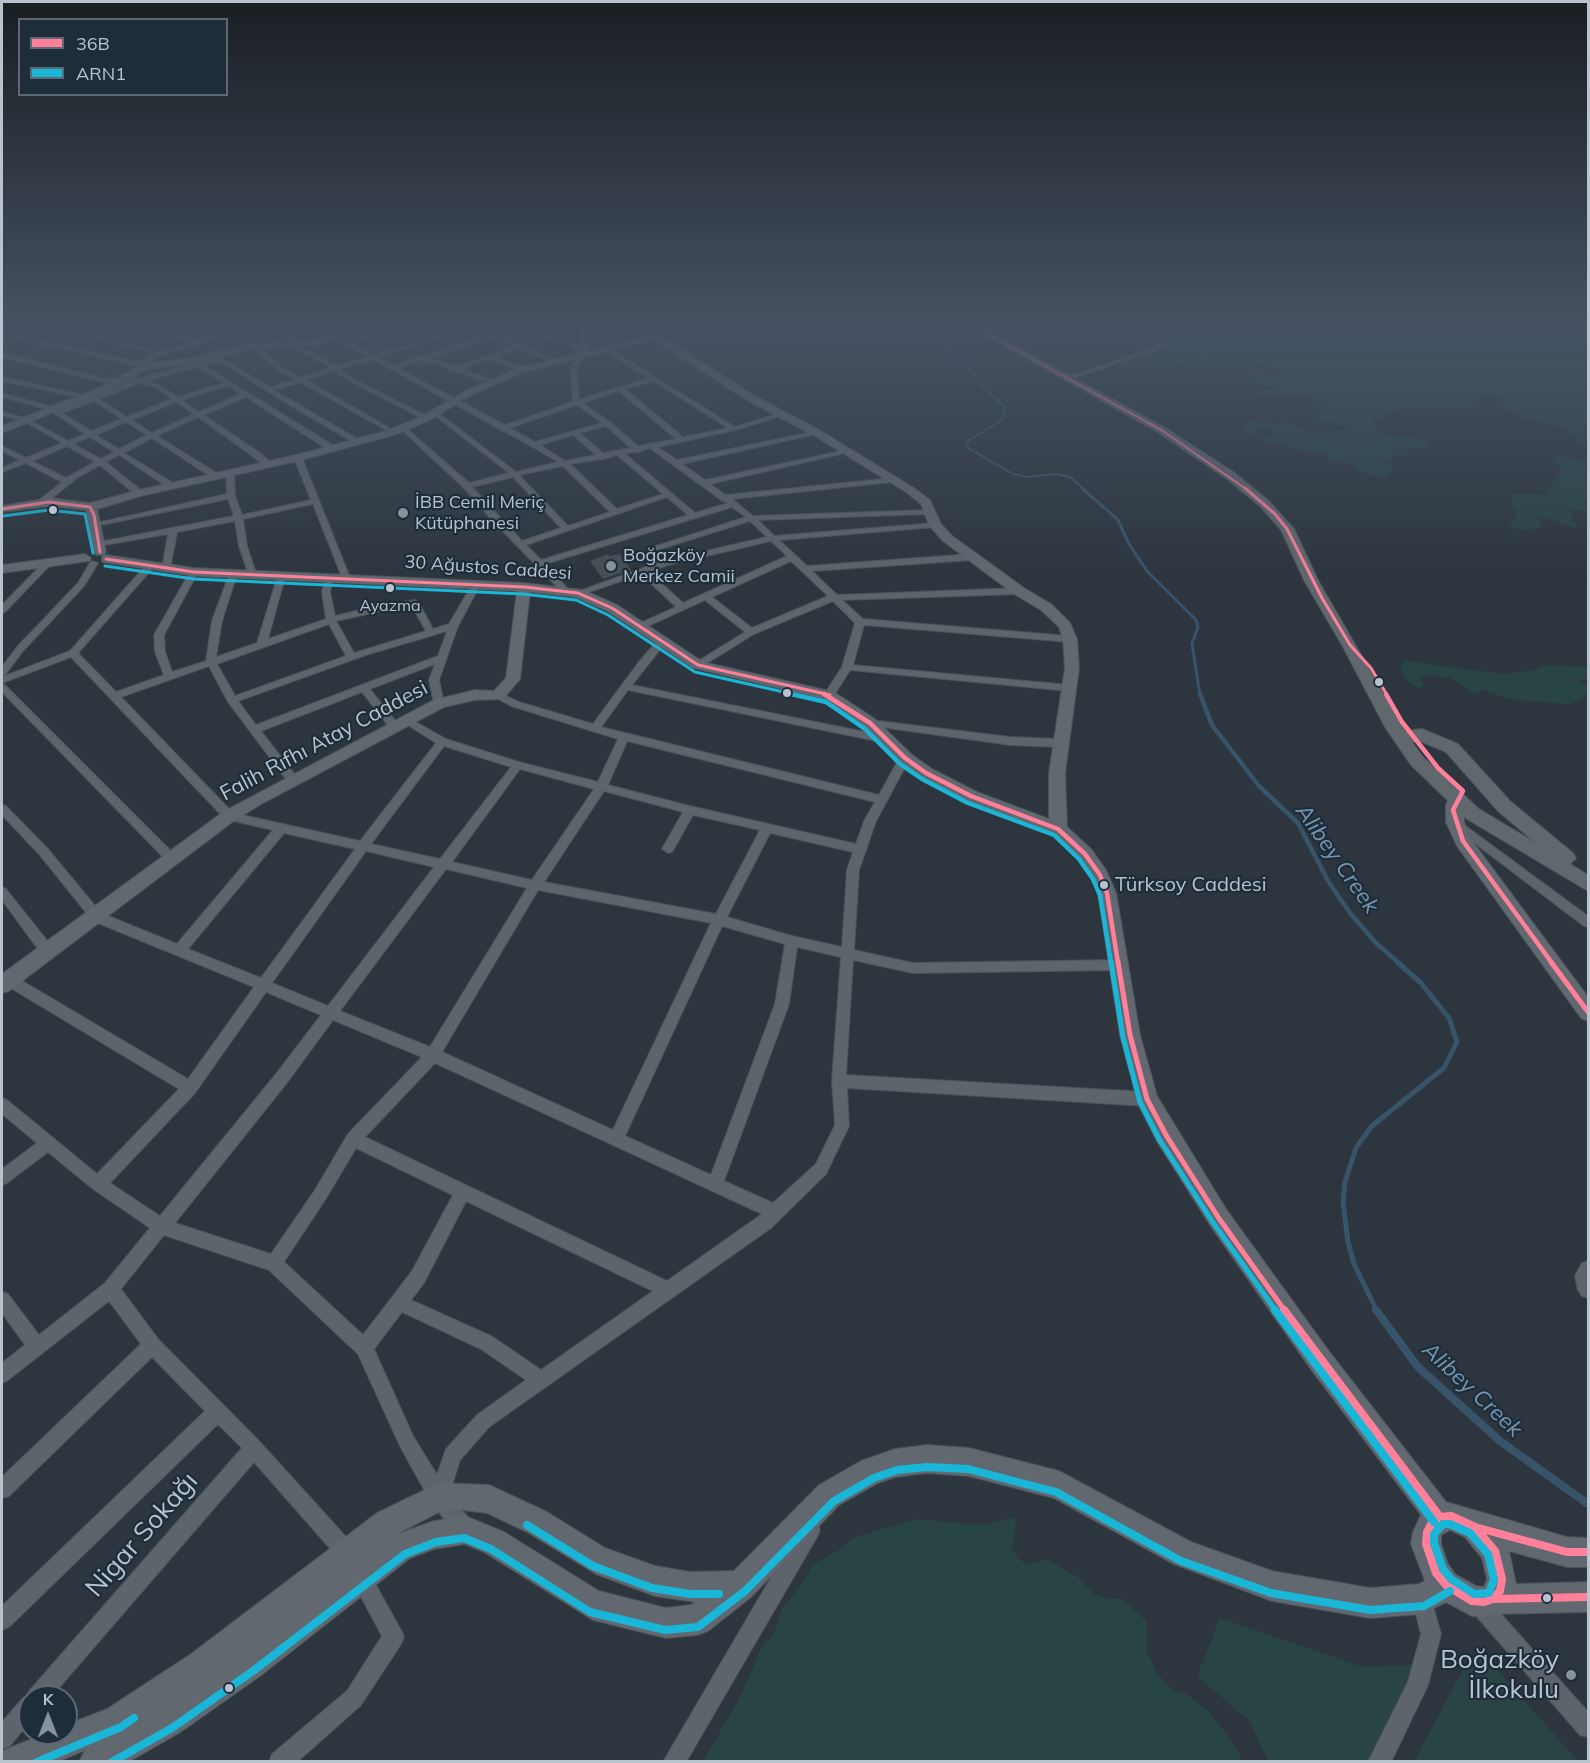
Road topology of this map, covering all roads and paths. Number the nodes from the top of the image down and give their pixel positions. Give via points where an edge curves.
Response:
1 (43, 412) edge
2 (59, 412) edge
3 (117, 412) edge
4 (145, 412) edge
5 (203, 412) edge
6 (273, 412) edge
7 (307, 412) edge
8 (358, 412) edge
9 (423, 412) edge
10 (437, 412) edge
11 (475, 412) edge
12 (546, 412) edge
13 (592, 412) edge
14 (649, 412) edge
15 (708, 412) edge
16 (775, 412) edge
17 (1129, 412) edge
18 (2, 414) edge
19 (199, 414) junction
20 (780, 415) junction
21 (431, 416) junction
22 (128, 419) junction
23 (28, 421) junction
24 (608, 423) junction
25 (504, 428) junction
26 (404, 429) junction
27 (734, 429) junction
28 (2, 430) edge
29 (393, 432) junction
30 (574, 433) junction
31 (818, 433) junction
32 (154, 434) junction
33 (89, 435) junction
34 (682, 440) junction
35 (359, 442) junction
36 (66, 444) junction
37 (534, 444) junction
38 (2, 447) edge
39 (652, 447) junction
40 (333, 449) junction
41 (638, 450) junction
42 (846, 452) junction
43 (119, 453) junction
44 (619, 453) junction
45 (603, 457) junction
46 (298, 458) junction
47 (24, 461) junction
48 (101, 462) junction
49 (675, 463) junction
50 (565, 464) junction
51 (268, 465) junction
52 (2, 470) edge
53 (230, 474) junction
54 (514, 474) junction
55 (217, 477) junction
56 (892, 480) junction
57 (68, 482) junction
58 (704, 483) junction
59 (172, 486) junction
60 (468, 486) junction
61 (139, 493) junction
62 (667, 495) junction
63 (231, 496) junction
64 (724, 498) junction
65 (315, 501) junction
66 (41, 503) junction
67 (734, 504) junction
68 (90, 507) junction
69 (2, 509) edge
70 (615, 512) junction
71 (929, 512) junction
72 (694, 516) junction
73 (239, 518) junction
74 (752, 518) junction
75 (96, 524) junction
76 (935, 525) junction
77 (567, 529) junction
78 (172, 530) junction
79 (635, 535) junction
80 (774, 538) junction
81 (521, 544) junction
82 (651, 549) junction
83 (97, 555) junction
84 (792, 557) junction
85 (972, 557) junction
86 (49, 562) junction
87 (540, 563) junction
88 (665, 563) junction
89 (149, 567) junction
90 (2, 569) edge
91 (166, 569) junction
92 (803, 569) junction
93 (643, 571) junction
94 (194, 572) junction
95 (233, 574) junction
96 (253, 576) junction
97 (280, 577) junction
98 (329, 580) junction
99 (347, 580) junction
100 (476, 585) junction
101 (524, 587) junction
102 (572, 591) junction
103 (1019, 591) junction
104 (706, 597) junction
105 (832, 598) junction
106 (683, 608) junction
107 (2, 610) edge
108 (331, 620) junction
109 (860, 622) junction
110 (453, 626) junction
111 (639, 627) junction
112 (430, 631) junction
113 (751, 632) junction
114 (1070, 639) junction
115 (661, 642) junction
116 (261, 646) junction
117 (73, 653) junction
118 (352, 657) junction
119 (441, 658) junction
120 (211, 662) junction
121 (698, 664) junction
122 (847, 667) junction
123 (2, 673) edge
124 (169, 676) junction
125 (2, 680) edge
126 (2, 687) edge
127 (627, 687) junction
128 (364, 688) junction
129 (1069, 688) junction
130 (829, 695) junction
131 (115, 696) junction
132 (498, 696) junction
133 (232, 700) junction
134 (439, 703) junction
135 (400, 723) junction
136 (870, 723) junction
137 (595, 728) junction
138 (255, 729) junction
139 (1405, 736) junction
140 (624, 737) junction
141 (886, 739) junction
142 (442, 742) junction
143 (1060, 743) junction
144 (905, 758) junction
145 (518, 765) junction
146 (292, 779) junction
147 (601, 787) junction
148 (1460, 796) junction
149 (881, 800) junction
150 (2, 809) edge
151 (690, 810) junction
152 (229, 816) junction
153 (1455, 822) junction
154 (281, 828) junction
155 (767, 828) junction
156 (1058, 829) junction
157 (363, 846) junction
158 (668, 849) dead end
159 (860, 849) junction
160 (1566, 858) junction
161 (173, 860) junction
162 (444, 864) junction
163 (1588, 871) edge
164 (1588, 884) edge
165 (535, 885) junction
166 (2, 892) edge
167 (97, 917) junction
168 (719, 920) junction
169 (1588, 922) edge
170 (792, 941) junction
171 (180, 950) junction
172 (48, 952) junction
173 (847, 954) junction
174 (1119, 965) junction
175 (5, 983) edge
176 (264, 985) junction
177 (1588, 1012) edge
178 (332, 1013) junction
179 (433, 1055) junction
180 (839, 1081) junction
181 (190, 1088) junction
182 (1147, 1099) junction
183 (2, 1106) edge
184 (353, 1139) junction
185 (616, 1139) junction
186 (47, 1144) junction
187 (2, 1178) edge
188 (98, 1184) junction
189 (715, 1184) junction
190 (463, 1192) junction
191 (776, 1212) junction
192 (163, 1227) junction
193 (274, 1263) junction
194 (1588, 1269) edge
195 (111, 1289) junction
196 (668, 1290) junction
197 (1588, 1290) edge
198 (2, 1300) edge
199 (400, 1303) junction
200 (36, 1345) junction
201 (152, 1345) junction
202 (364, 1348) junction
203 (2, 1374) edge
204 (541, 1380) junction
205 (218, 1411) junction
206 (254, 1448) junction
207 (2, 1489) edge
208 (829, 1495) junction
209 (439, 1497) junction
210 (1440, 1517) junction
211 (1475, 1527) junction
212 (465, 1530) junction
213 (1588, 1552) edge
214 (354, 1565) junction
215 (740, 1587) junction
216 (1434, 1592) junction
217 (1588, 1597) edge
218 (1485, 1600) junction
219 (2, 1620) edge
220 (47, 1685) edge
221 (18, 1719) edge
222 (1588, 1727) edge
223 (2, 1738) edge
224 (16, 1761) edge
225 (94, 1761) edge
226 (280, 1761) edge
227 (674, 1761) edge
228 (1379, 1761) edge

1 - 23 main road
2 - 33 street
3 - 22 street
4 - 22 street
5 - 19 street
6 - 40 street
7 - 35 street
8 - 29 street
9 - 21 street
10 - 21 main road
11 - 25 street
12 - 25 street
13 - 24 street
14 - 34 street
15 - 27 street
16 - 20 main road
17 - 139 main road via 1231,476 1265,504 1287,529 1312,582
18 - 23 street
19 - 32 street
19 - 51 street
20 - 27 street
20 - 31 main road
21 - 26 main road
21 - 54 street
22 - 32 street
22 - 33 street
23 - 28 main road
23 - 36 street
24 - 30 street
24 - 41 street
25 - 37 street
26 - 29 main road
26 - 60 street
27 - 34 street
29 - 35 main road
30 - 37 street
30 - 45 street
31 - 42 main road
31 - 49 street
32 - 43 street
32 - 55 street
33 - 36 street
33 - 43 street
34 - 39 street
35 - 40 main road
36 - 47 street
36 - 48 street
37 - 50 street
38 - 47 street
39 - 41 street
39 - 49 street
40 - 46 main road
41 - 44 street
42 - 56 main road
42 - 58 street
43 - 48 street
43 - 59 street
44 - 45 street
44 - 62 street
45 - 50 street
46 - 51 main road
46 - 65 street
47 - 52 street
47 - 57 street
48 - 57 street
48 - 61 street
49 - 58 street
50 - 54 street
50 - 70 street
51 - 53 main road
53 - 55 main road
53 - 63 street
54 - 60 street
54 - 77 street
55 - 59 main road
56 - 64 street
56 - 71 main road via 926,502
57 - 66 street
58 - 64 street
59 - 61 main road
60 - 81 street
61 - 68 main road
62 - 70 street
62 - 72 street
63 - 73 street
63 - 75 street
64 - 67 street
65 - 73 street
65 - 99 street
66 - 68 main road
66 - 69 main road
67 - 72 street
67 - 74 street
68 - 75 main road
70 - 77 street
71 - 74 street
71 - 76 main road
72 - 79 street
73 - 78 street
73 - 96 street
74 - 80 street
74 - 82 street
75 - 83 main road
76 - 80 street
76 - 85 main road
77 - 81 street
78 - 83 street
78 - 91 street
79 - 82 street
79 - 87 street
80 - 84 street
80 - 88 street
81 - 87 street
82 - 88 street
83 - 86 main road, 30 Ağustos Caddesi
83 - 89 main road, 30 Ağustos Caddesi
83 - 123 street via 81,584
84 - 92 street
84 - 104 street
85 - 92 street
85 - 103 main road
86 - 90 main road, 30 Ağustos Caddesi
86 - 107 street
87 - 102 street
88 - 93 street
89 - 91 main road, 30 Ağustos Caddesi
89 - 117 street
91 - 94 main road, 30 Ağustos Caddesi
92 - 105 street
93 - 102 street
93 - 106 street
94 - 95 main road, 30 Ağustos Caddesi
94 - 124 street via 159,635
95 - 96 main road, 30 Ağustos Caddesi
95 - 120 street via 217,621
96 - 97 main road, 30 Ağustos Caddesi
97 - 98 main road, 30 Ağustos Caddesi
97 - 116 street
98 - 99 main road, 30 Ağustos Caddesi
98 - 108 street via 326,592
99 - 100 main road, 30 Ağustos Caddesi
100 - 101 main road, 30 Ağustos Caddesi
100 - 110 street
101 - 102 main road, 30 Ağustos Caddesi
101 - 132 main road via 513,678
102 - 111 main road, 30 Ağustos Caddesi via 612,608
103 - 105 street
103 - 114 main road via 1058,618
104 - 106 street
104 - 113 street
105 - 109 street
105 - 113 street
106 - 111 street
108 - 112 street via 415,603
108 - 116 street
108 - 118 street
109 - 114 street
109 - 122 street
110 - 112 street
110 - 119 street
111 - 115 main road, 30 Ağustos Caddesi
112 - 118 street
113 - 121 street
114 - 129 main road
115 - 121 main road, 30 Ağustos Caddesi
115 - 127 street
116 - 120 street
117 - 125 street
117 - 131 street
118 - 133 street
119 - 128 street
119 - 134 street via 434,680
120 - 124 street
120 - 133 street
121 - 130 main road, 30 Ağustos Caddesi
122 - 129 street
122 - 130 street
124 - 131 street
126 - 161 street
127 - 137 street
127 - 141 street
128 - 135 street
128 - 138 street
129 - 143 main road
130 - 136 main road, 30 Ağustos Caddesi
131 - 152 street
132 - 134 main road, Falih Rıfhı Atay Caddesi via 475,695
132 - 137 street
133 - 138 street
134 - 135 main road, Falih Rıfhı Atay Caddesi
135 - 142 street
135 - 146 main road, Falih Rıfhı Atay Caddesi
136 - 141 main road, 30 Ağustos Caddesi
136 - 143 street via 1010,741
137 - 140 street
138 - 146 street
139 - 148 main road via 1417,761
139 - 160 main road via 1437,739 1452,748 1504,806
140 - 147 street
140 - 149 street
141 - 144 main road, 30 Ağustos Caddesi
142 - 145 street
142 - 157 street
143 - 156 main road
144 - 149 street
144 - 156 main road, 30 Ağustos Caddesi via 946,784
145 - 147 street
145 - 162 street
146 - 152 main road, Falih Rıfhı Atay Caddesi
147 - 151 street
147 - 165 street
148 - 153 main road via 1454,805
148 - 160 main road
148 - 164 main road via 1473,814
149 - 159 street
150 - 167 street via 43,851
151 - 155 street
151 - 158 street
152 - 154 street
152 - 161 main road, Falih Rıfhı Atay Caddesi
153 - 169 street
153 - 177 main road via 1463,841
154 - 157 street
154 - 171 street
155 - 159 street
155 - 168 street
156 - 174 main road via 1085,854 1100,875 1107,893
157 - 162 street
157 - 176 street
159 - 173 street via 853,870
160 - 163 main road
161 - 167 main road, Falih Rıfhı Atay Caddesi
162 - 165 street
162 - 178 street
165 - 168 street
165 - 179 street
166 - 172 street
167 - 171 street
167 - 172 main road, Falih Rıfhı Atay Caddesi
168 - 170 street
168 - 185 street
170 - 173 street
170 - 189 street via 782,1004
171 - 176 street
172 - 175 main road, Falih Rıfhı Atay Caddesi
173 - 174 street via 913,968
173 - 180 street
174 - 182 main road via 1130,1035
175 - 181 street
176 - 178 street
176 - 181 street
178 - 179 street
178 - 192 street
179 - 184 street
179 - 185 street
180 - 182 street
180 - 191 street via 842,1126 821,1169
181 - 188 street
182 - 210 main road via 1218,1217 1319,1359
183 - 186 street
184 - 190 street
184 - 193 street
185 - 189 street
186 - 187 street
186 - 188 street
188 - 192 street
189 - 191 street
190 - 196 street
190 - 199 street
191 - 196 street
192 - 193 street
192 - 195 street
193 - 202 street
194 - 197 street via 1583,1276
195 - 200 street
195 - 201 street
196 - 204 street
198 - 200 street
199 - 202 street
199 - 204 street via 488,1343
200 - 203 street
201 - 205 street
201 - 207 street
202 - 209 street via 407,1442
204 - 209 street via 483,1421 452,1455
205 - 206 street
205 - 219 street
206 - 214 street
206 - 220 street, Nigar Sokağı
208 - 215 main road
208 - 216 main road via 871,1471 895,1463 927,1459 969,1462 1059,1485 1184,1554 1272,1587 1370,1603
208 - 227 street
209 - 212 street
209 - 214 main road via 387,1523
209 - 215 main road via 489,1499 537,1522 596,1559 655,1581 691,1587
210 - 211 main road via 1463,1520
210 - 216 main road via 1427,1532 1426,1544 1433,1566
211 - 213 main road via 1567,1552
211 - 218 main road via 1495,1551 1501,1566 1500,1591
212 - 214 main road via 434,1535
212 - 215 main road via 494,1542 593,1605 632,1617 666,1623 697,1620
214 - 224 main road via 118,1720
214 - 225 main road via 249,1665 168,1722
214 - 226 street via 394,1637 354,1698
216 - 218 main road
216 - 228 street via 1431,1634 1418,1685
217 - 218 main road
218 - 222 street
221 - 223 street

